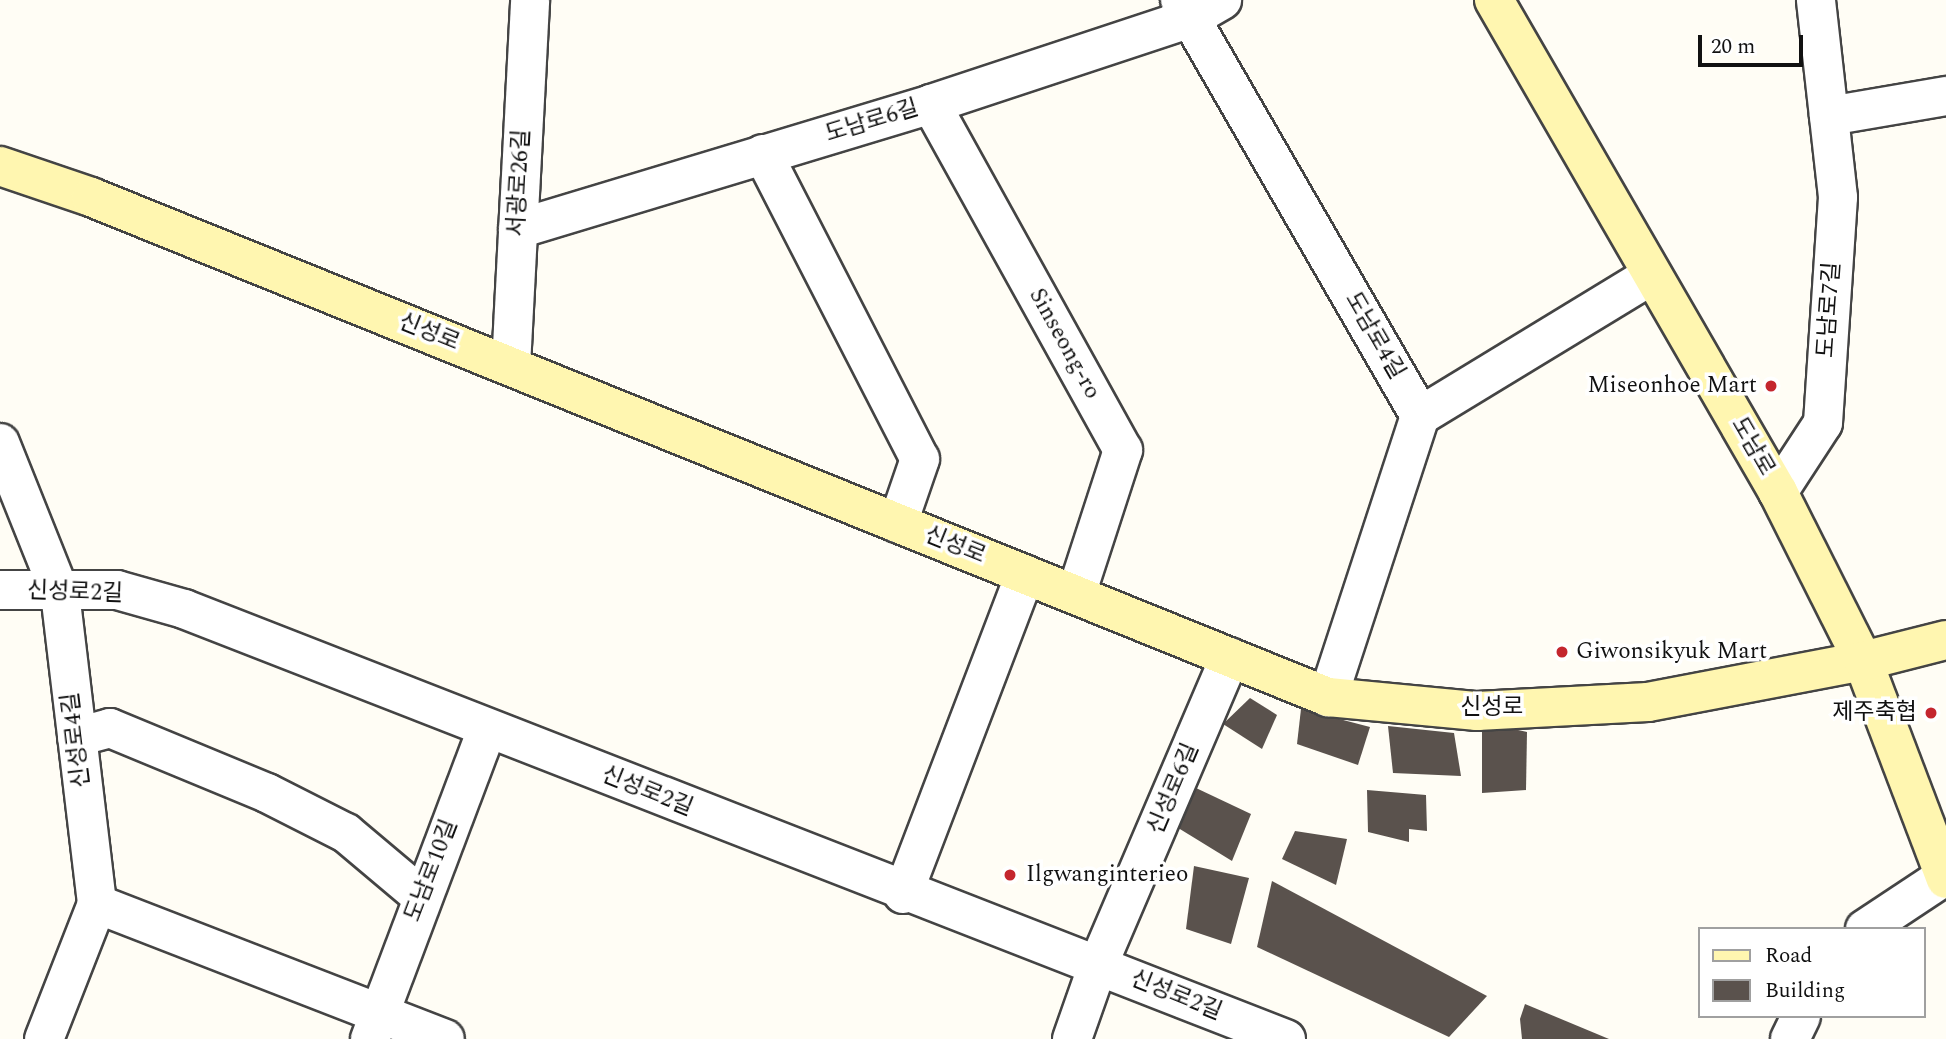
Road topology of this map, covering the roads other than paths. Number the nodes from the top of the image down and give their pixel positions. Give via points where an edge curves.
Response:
1 (530, 0) edge
2 (1494, 0) edge
3 (1816, 0) edge
4 (1198, 6) edge
5 (1946, 96) edge
6 (931, 104) junction
7 (1829, 116) junction
8 (763, 154) junction
9 (0, 166) edge
10 (518, 229) junction
11 (1652, 275) junction
12 (511, 366) junction
13 (1420, 416) junction
14 (0, 443) edge
15 (1778, 492) junction
16 (898, 523) junction
17 (1025, 575) junction
18 (0, 590) edge
19 (60, 593) junction
20 (1076, 595) junction
21 (1946, 640) edge
22 (1230, 657) junction
23 (1863, 661) junction
24 (1328, 697) junction
25 (487, 729) junction
26 (77, 737) junction
27 (1945, 877) edge
28 (903, 894) junction
29 (422, 897) junction
30 (97, 904) junction
31 (1868, 927) edge
32 (1098, 965) junction
33 (1800, 1018) edge
34 (375, 1026) edge
35 (44, 1039) edge
36 (445, 1039) edge
37 (1072, 1039) edge
38 (1286, 1039) edge
39 (1790, 1039) edge

1 - 10 street, 서광로26길
2 - 11 street, 도남로
3 - 7 street, 도남로7길
4 - 6 street, 도남로6길
4 - 13 street, 도남로4길
5 - 7 street
6 - 8 street, 도남로6길
6 - 20 street, Sinseong-ro via 1123,450
7 - 15 street, 도남로7길 via 1838,197 1822,423
8 - 10 street, 도남로6길
8 - 16 street via 920,459
9 - 12 street, 신성로 via 90,197
10 - 12 street, 서광로26길
11 - 13 street
11 - 15 street, 도남로
12 - 16 street, 신성로
13 - 24 street
14 - 19 street, 신성로4길
15 - 23 street, 도남로
16 - 17 street, 신성로
17 - 20 street, 신성로
17 - 28 street
18 - 19 street, 신성로2길
19 - 25 street, 신성로2길 via 117,590 184,609
19 - 26 street, 신성로4길
20 - 22 street, 신성로
21 - 23 street, 신성로
22 - 24 street, 신성로
22 - 32 street, 신성로6길
23 - 24 street, 신성로 via 1648,702 1477,711
23 - 27 street, 도남로
25 - 28 street, 신성로2길
25 - 29 street, 도남로10길
26 - 29 street via 110,728 267,793 346,833
26 - 30 street, 신성로4길
27 - 31 street
28 - 32 street, 신성로2길
29 - 34 street, 도남로10길
30 - 34 street
30 - 35 street, 신성로4길
32 - 37 street, 신성로6길
32 - 38 street, 신성로2길
33 - 39 street
34 - 36 street

